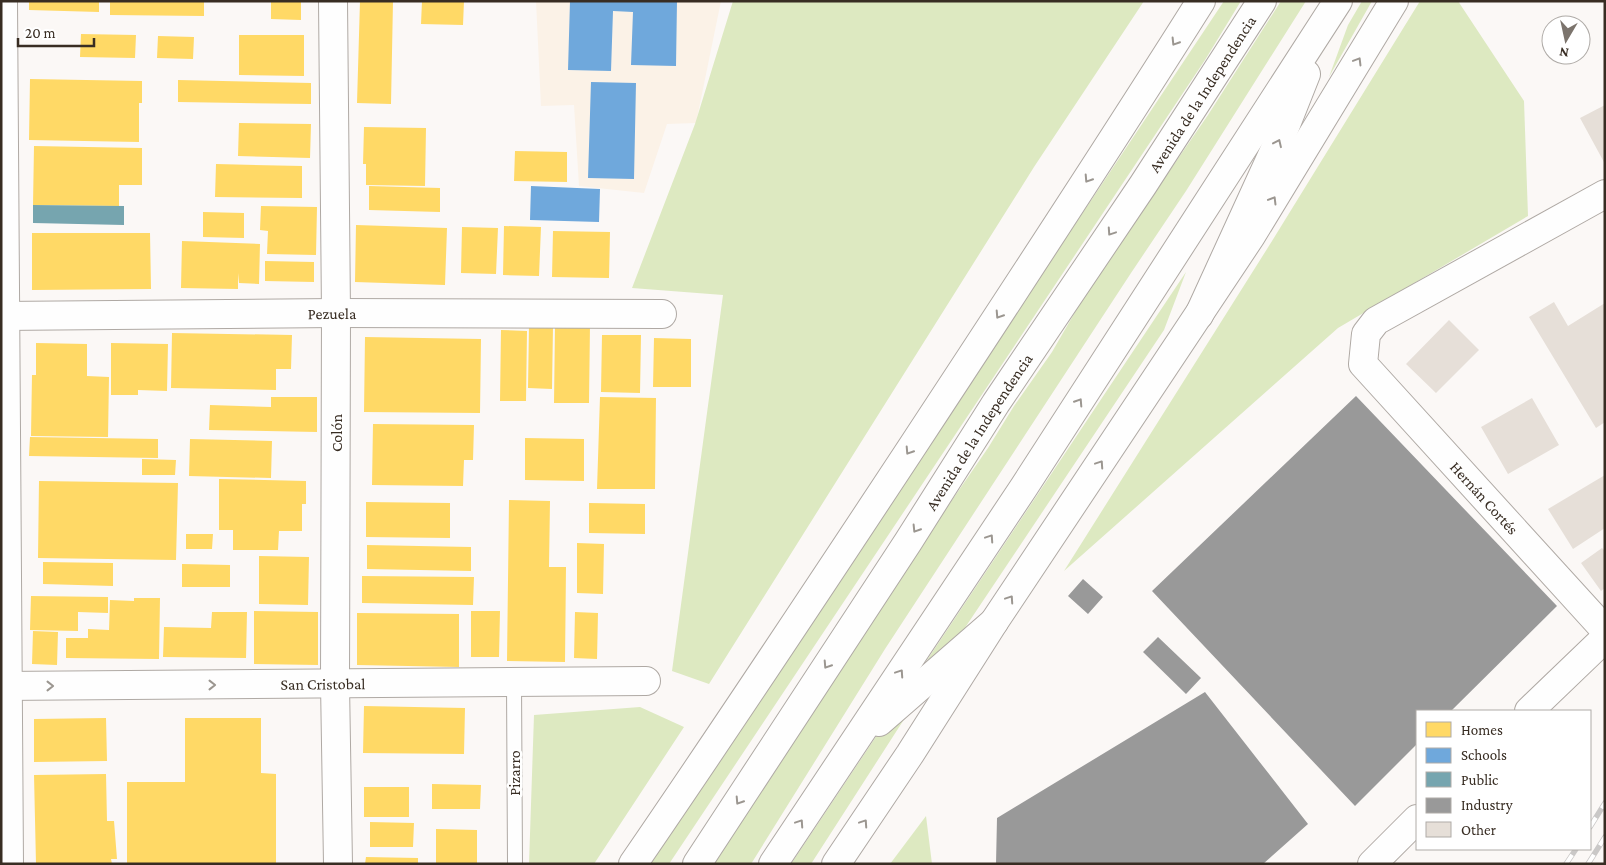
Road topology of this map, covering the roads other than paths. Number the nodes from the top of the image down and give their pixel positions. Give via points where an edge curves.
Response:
1 (3, 1) edge
2 (333, 1) edge
3 (1202, 1) edge
4 (1262, 1) edge
5 (1394, 1) edge
6 (1333, 10) edge
7 (1605, 194) edge
8 (336, 313) junction
9 (662, 314) dead end
10 (1200, 314) junction
11 (3, 316) edge
12 (994, 622) junction
13 (1605, 630) edge
14 (1605, 638) edge
15 (646, 681) dead end
16 (514, 682) junction
17 (335, 684) junction
18 (4, 686) edge
19 (1530, 710) edge
20 (851, 746) junction
21 (1416, 820) edge
22 (8, 864) edge
23 (338, 864) edge
24 (515, 864) edge
25 (634, 864) edge
26 (697, 864) edge
27 (773, 864) edge
28 (836, 864) edge
29 (1372, 864) edge

1 - 11 main road
2 - 8 main road, Colón
3 -> 25 main road via 966,366
4 -> 26 main road, Avenida de la Independencia
10 -> 5 main road
10 -> 6 main road via 1285,127
20 -> 6 main road via 1030,479
7 - 13 main road, Hernán Cortés via 1376,321 1366,334 1363,364
8 - 9 main road, Pezuela
8 - 11 main road, Pezuela
8 - 17 main road, Colón
12 -> 10 main road
11 - 18 main road
12 - 20 main road
28 -> 12 main road
14 - 19 main road
15 - 16 main road, San Cristobal
16 - 17 main road, San Cristobal
16 - 24 lane, Pizarro
18 -> 17 main road, San Cristobal
17 - 23 main road, Colón
18 - 22 main road
27 -> 20 main road
21 - 29 main road

